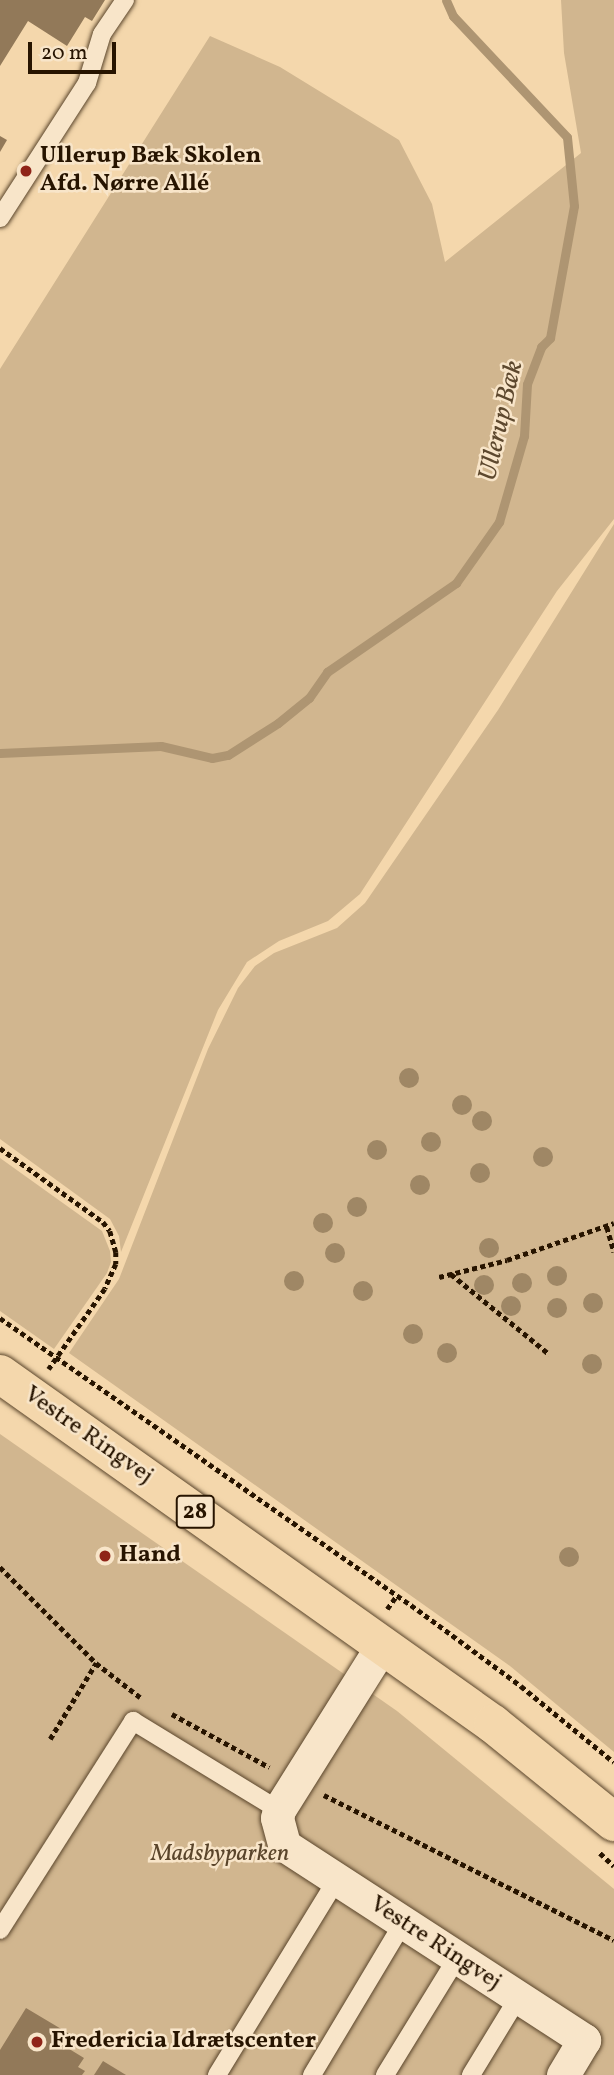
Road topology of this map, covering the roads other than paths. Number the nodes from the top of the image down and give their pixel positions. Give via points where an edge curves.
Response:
1 (125, 0) edge
2 (0, 218) edge
3 (15, 1384) edge
4 (383, 1644) junction
5 (279, 1810) junction
6 (614, 1822) edge
7 (337, 1879) junction
8 (403, 1923) junction
9 (0, 1930) edge
10 (457, 1958) junction
11 (518, 1998) junction
12 (217, 2075) edge
13 (312, 2075) edge
14 (385, 2075) edge
15 (471, 2075) edge
16 (563, 2075) edge

1 - 2 lane via 102,34 87,83
3 - 4 main road, Vestre Ringvej / 28
4 - 5 street
4 - 6 main road, Vestre Ringvej / 28 via 493,1724
5 - 7 street, Vestre Ringvej via 284,1846
5 - 9 lane via 133,1721
7 - 8 street, Vestre Ringvej
7 - 12 lane
8 - 10 street, Vestre Ringvej
8 - 13 lane
10 - 11 street, Vestre Ringvej
10 - 14 lane
11 - 15 lane
11 - 16 street, Vestre Ringvej via 584,2040

